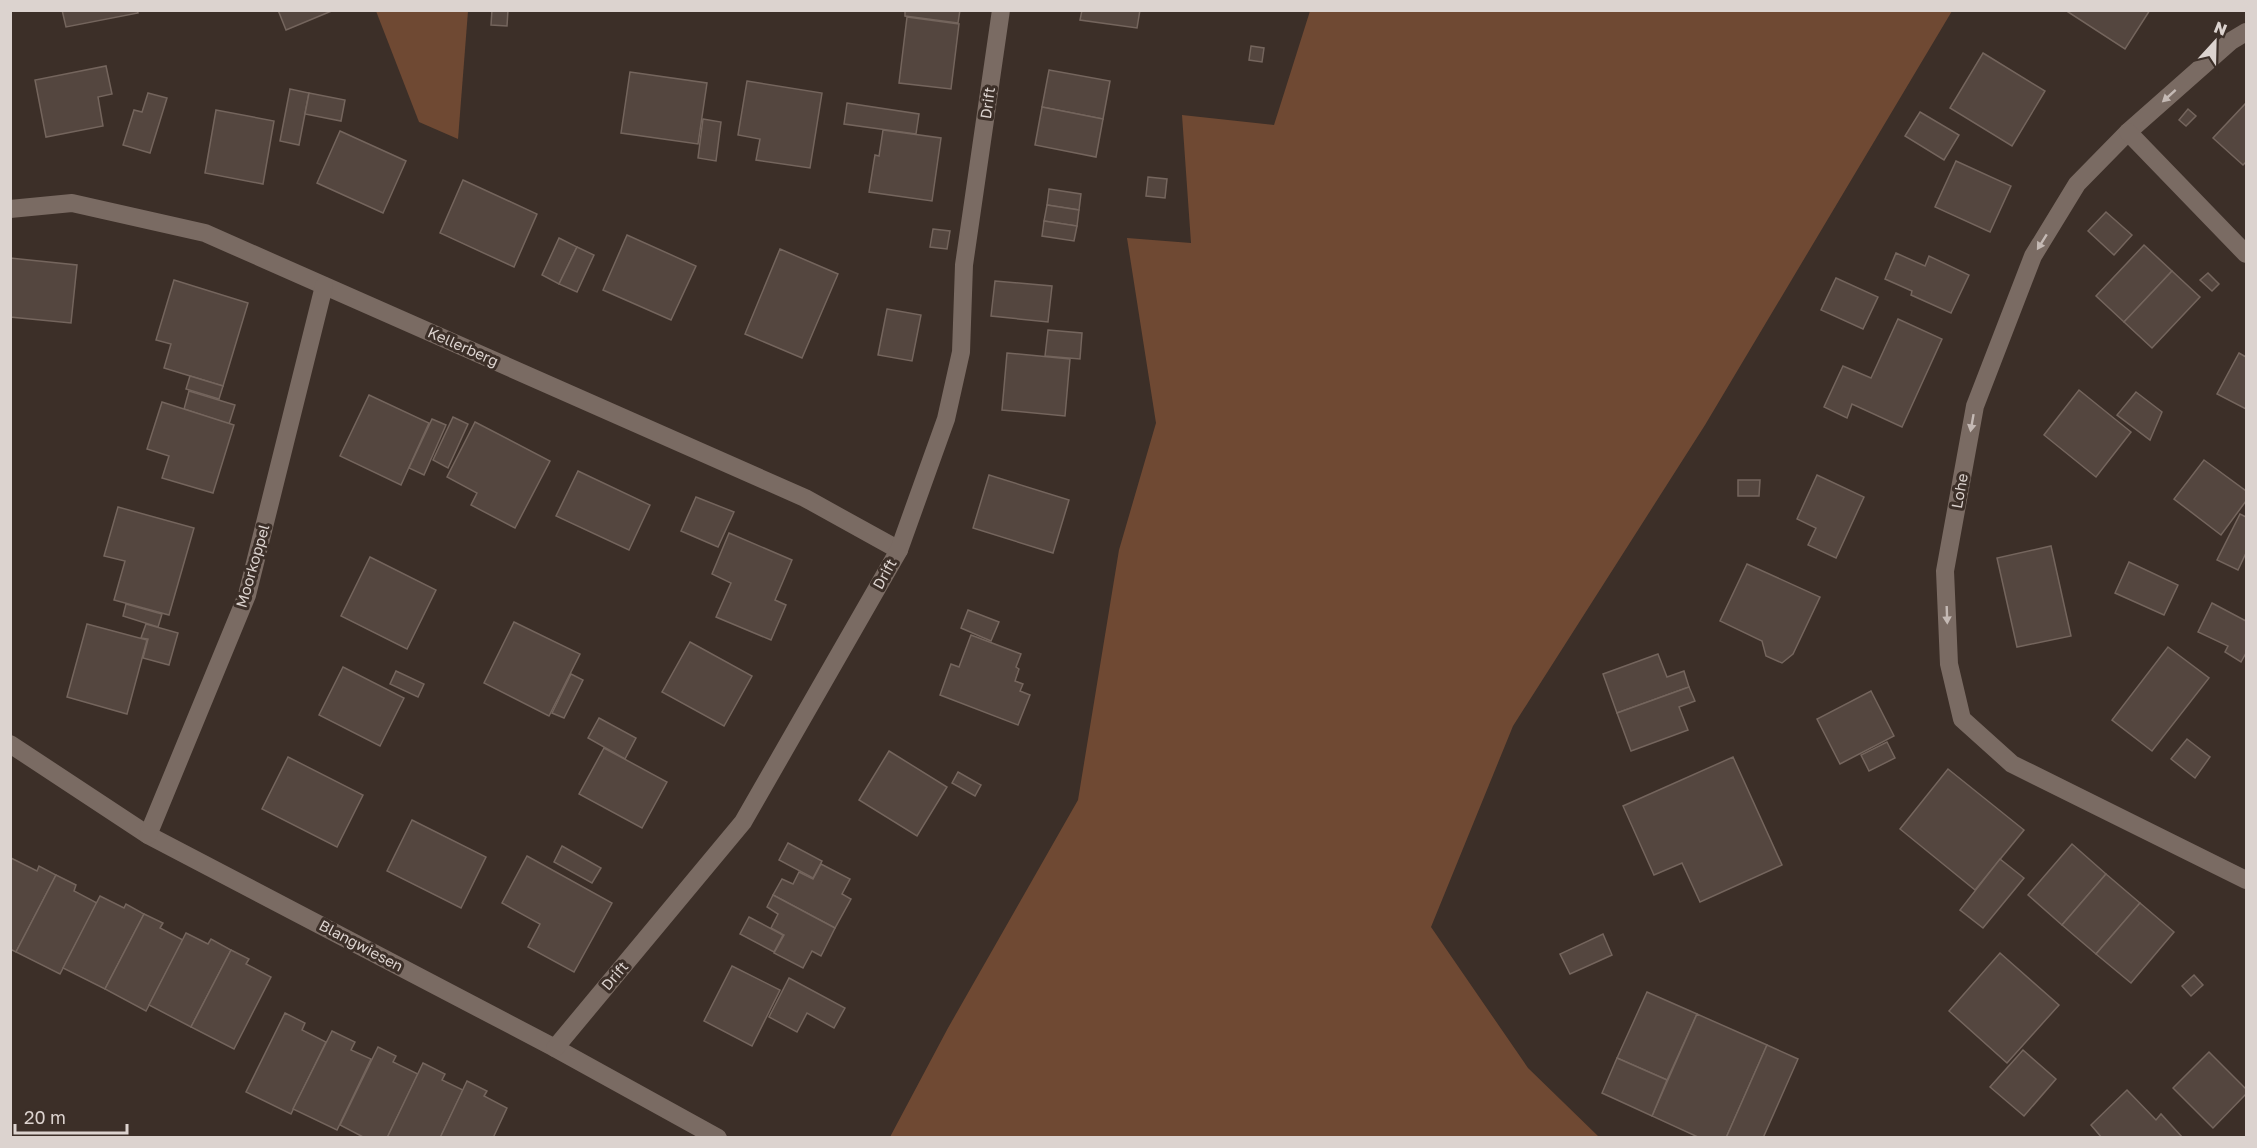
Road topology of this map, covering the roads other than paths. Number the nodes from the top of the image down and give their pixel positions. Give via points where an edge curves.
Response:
1 (1001, 10) edge
2 (2247, 32) edge
3 (2128, 132) junction
4 (10, 209) edge
5 (2247, 254) edge
6 (324, 286) junction
7 (899, 550) junction
8 (10, 744) edge
9 (148, 835) junction
10 (2247, 880) edge
11 (555, 1048) junction
12 (718, 1137) edge

1 - 7 street, Drift via 964,265 961,352 946,419
2 -> 3 street, Lohe via 2231,41
3 - 5 street
3 -> 10 street, Lohe via 2078,184 2033,256 1975,405 1945,571 1949,664 1962,719 2012,764
4 - 6 street, Kellerberg via 72,203 205,233
6 - 7 street, Kellerberg via 805,498
6 - 9 street, Moorkoppel via 247,595
7 - 11 street, Drift via 743,822
8 - 9 street, Blangwiesen
9 - 11 street, Blangwiesen
11 - 12 street, Blangwiesen

